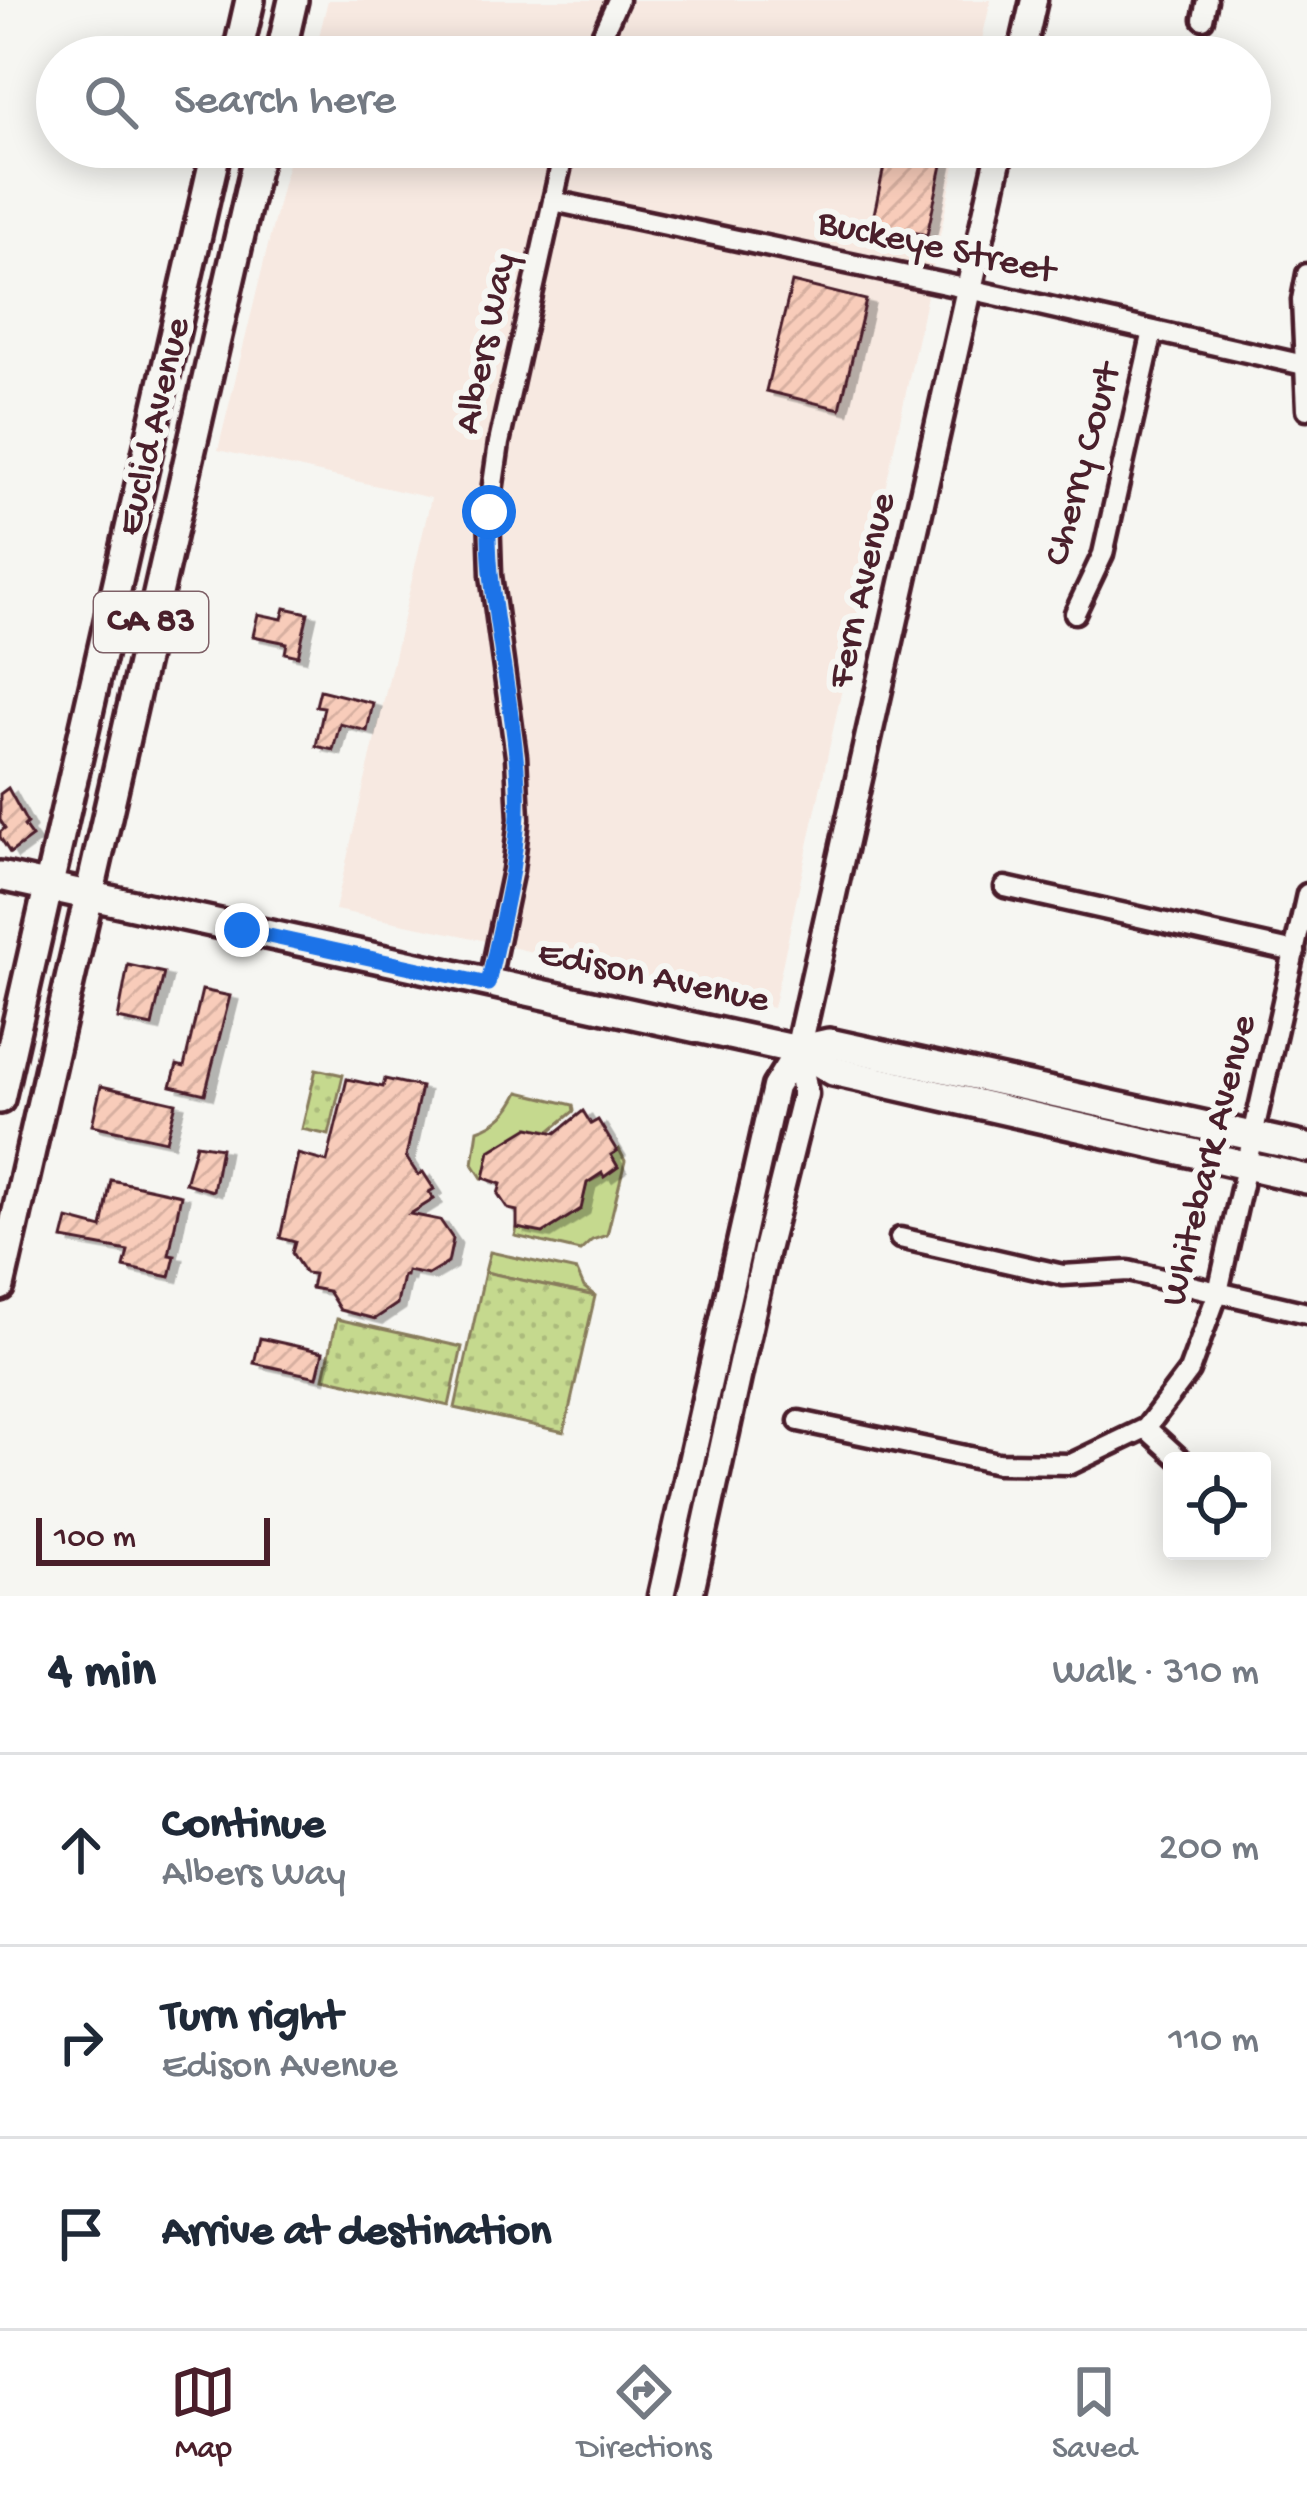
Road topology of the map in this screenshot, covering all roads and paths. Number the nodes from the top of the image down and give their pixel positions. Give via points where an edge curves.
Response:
1 (250, 0) edge
2 (293, 0) edge
3 (618, 0) edge
4 (1034, 0) edge
5 (242, 36) edge
6 (285, 36) edge
7 (602, 36) edge
8 (1026, 36) edge
9 (212, 168) edge
10 (255, 168) edge
11 (560, 168) edge
12 (996, 168) edge
13 (553, 201) junction
14 (1307, 274) edge
15 (969, 290) junction
16 (1154, 331) junction
17 (1304, 365) junction
18 (1307, 409) edge
19 (1075, 614) dead end
20 (0, 876) edge
21 (48, 887) junction
22 (1005, 887) dead end
23 (1307, 894) edge
24 (89, 897) junction
25 (1294, 952) junction
26 (488, 984) junction
27 (798, 1050) junction
28 (0, 1099) edge
29 (1254, 1136) junction
30 (1307, 1148) edge
31 (1248, 1166) junction
32 (1307, 1179) edge
33 (900, 1238) dead end
34 (0, 1286) edge
35 (1218, 1292) junction
36 (1307, 1313) edge
37 (799, 1421) dead end
38 (1145, 1428) junction
39 (1172, 1452) edge
40 (662, 1596) edge
41 (690, 1596) edge

1 - 5 main road
2 - 6 main road
3 - 7 street
4 - 8 street
9 - 21 main road, Euclid Avenue
10 - 24 main road, Euclid Avenue / CA 83
11 - 13 street, Albers Way
12 - 15 street, Fern Avenue
13 - 15 street, Buckeye Street
13 - 26 street, Albers Way via 489,512 519,819
14 - 17 street
15 - 16 street, Buckeye Street
15 - 27 street, Fern Avenue
16 - 17 street, Buckeye Street
16 - 19 street, Cherry Court via 1103,554
17 - 18 street
20 - 21 main road, Edison Avenue
21 - 24 main road, Edison Avenue
21 - 28 main road, Euclid Avenue
22 - 25 street
23 - 25 street, Whitebark Avenue
24 - 26 main road, Edison Avenue
24 - 34 main road, Euclid Avenue / CA 83
25 - 29 street, Whitebark Avenue
26 - 27 main road, Edison Avenue
27 - 29 main road, Edison Avenue via 829,1043
27 - 31 main road, Edison Avenue via 833,1071
27 - 40 street, Fern Avenue via 775,1087
27 - 41 street, Fern Avenue via 805,1094
29 - 30 main road, Edison Avenue
29 - 31 street, Whitebark Avenue
31 - 32 main road, Edison Avenue
31 - 35 street, Whitebark Avenue
33 - 35 street via 1063,1275 1128,1271
35 - 36 street
35 - 38 street, Whitebark Avenue via 1189,1371
37 - 38 street via 998,1463 1071,1464
38 - 39 street

